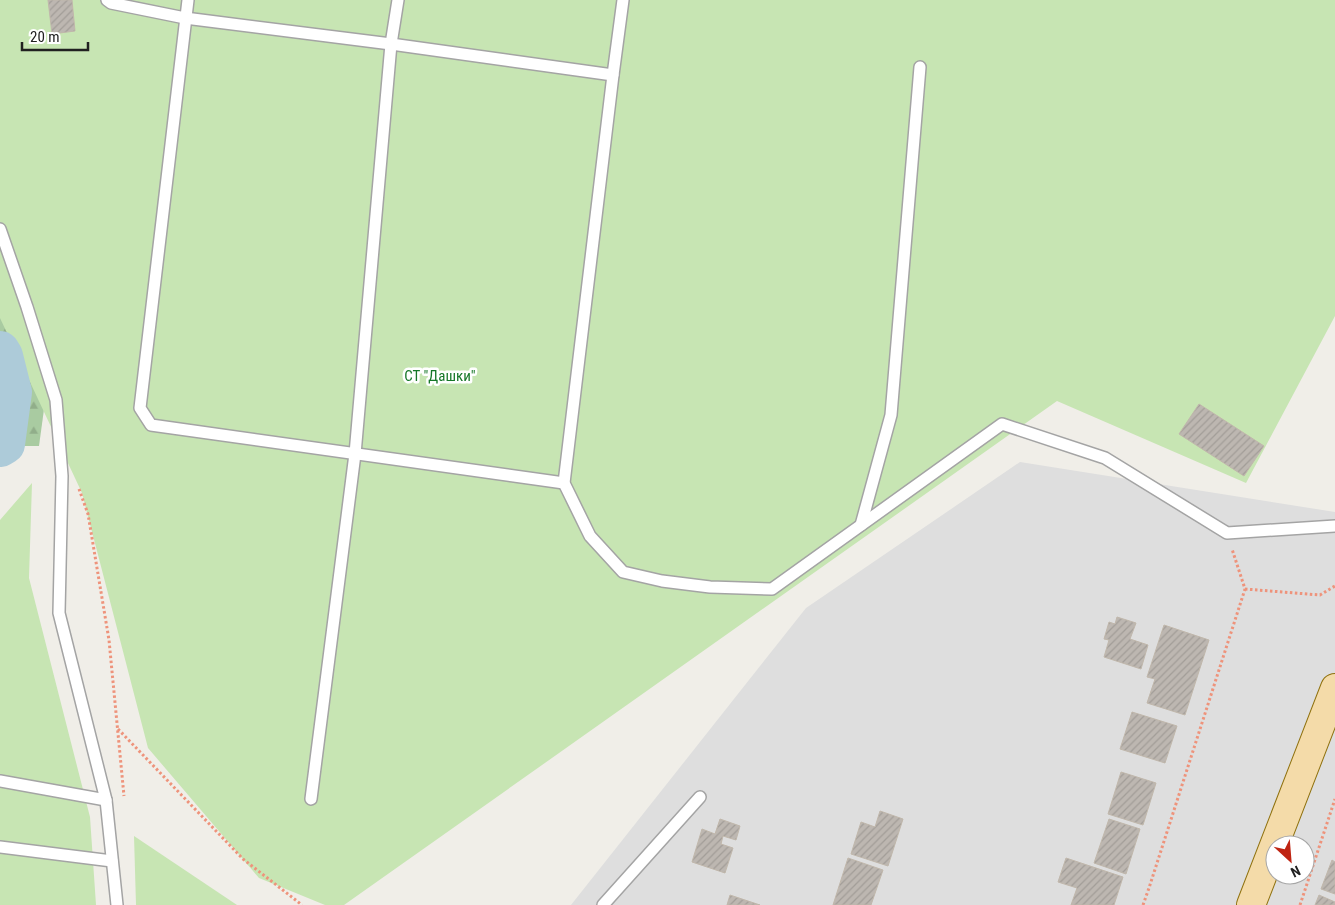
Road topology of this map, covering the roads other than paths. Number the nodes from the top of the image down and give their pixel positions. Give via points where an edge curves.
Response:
1 (107, 0) edge
2 (188, 0) edge
3 (398, 0) edge
4 (623, 0) edge
5 (186, 18) junction
6 (391, 44) junction
7 (920, 67) dead end
8 (613, 75) junction
9 (0, 229) edge
10 (355, 454) junction
11 (564, 483) junction
12 (861, 526) junction
13 (1335, 526) edge
14 (1335, 688) edge
15 (0, 781) edge
16 (700, 797) dead end
17 (311, 799) dead end
18 (106, 800) junction
19 (0, 848) edge
20 (112, 861) junction
21 (116, 905) edge
22 (603, 905) edge
23 (1251, 905) edge

1 - 5 lane
2 - 5 lane
3 - 6 lane
4 - 8 lane
5 - 6 lane
5 - 10 lane via 140,408 152,425
6 - 8 lane
6 - 10 lane
7 - 12 lane via 891,415
8 - 11 lane
9 - 18 lane via 56,400 62,476 59,613
10 - 11 lane
10 - 17 lane
11 - 12 lane via 590,536 622,572 662,582 710,588 772,589
12 - 13 lane via 1002,424 1105,458 1227,533
14 - 23 main road
15 - 18 lane
16 - 22 lane
18 - 20 lane
19 - 20 lane
20 - 21 lane

